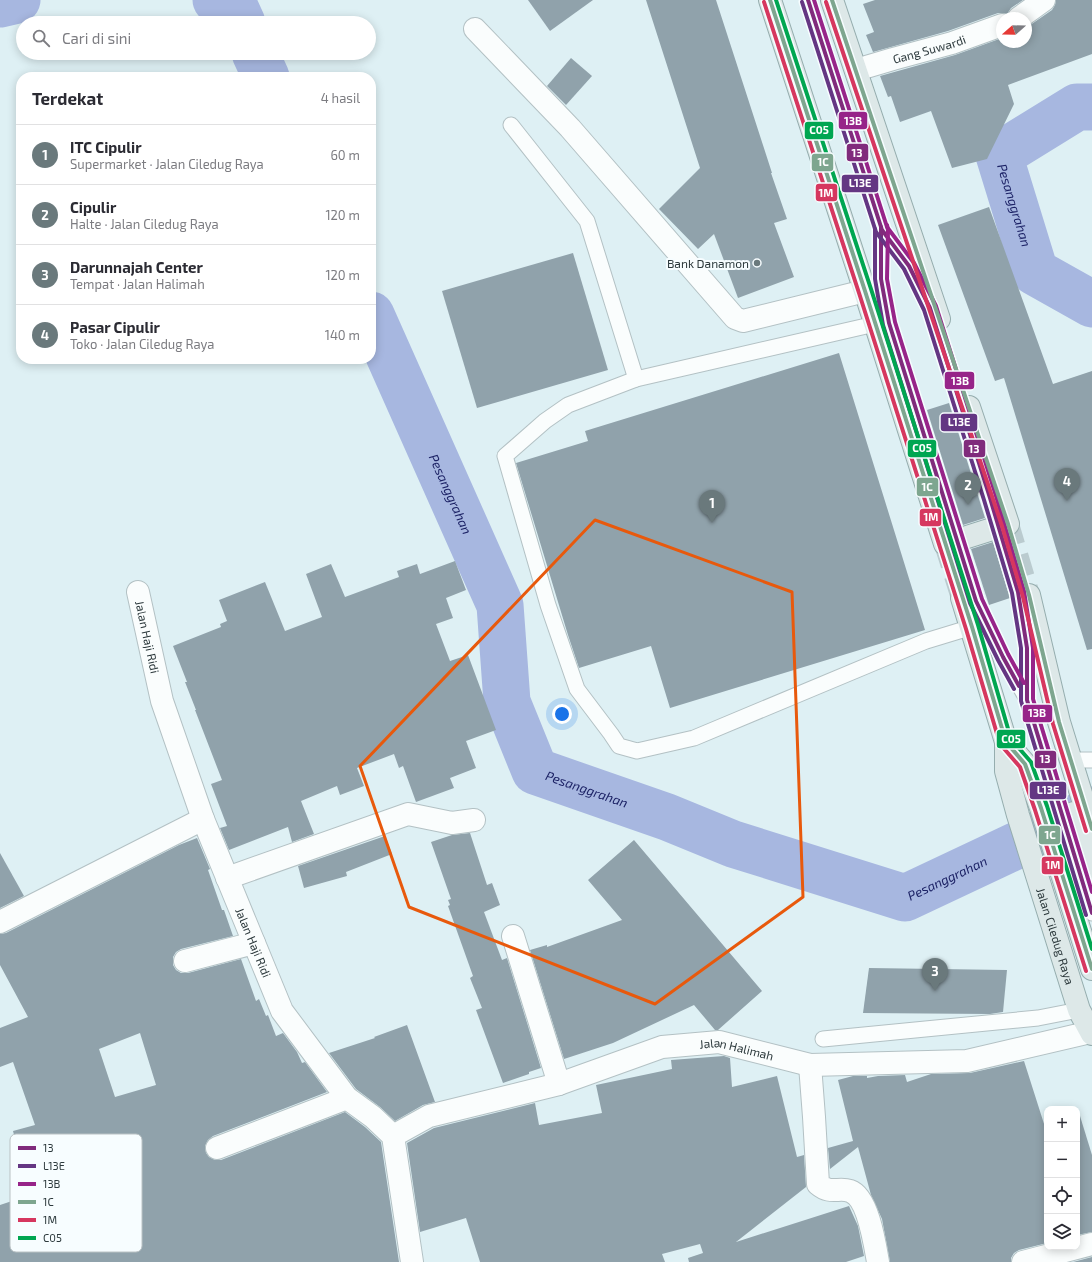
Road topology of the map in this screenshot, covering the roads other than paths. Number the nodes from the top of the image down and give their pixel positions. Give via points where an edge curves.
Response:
1 (770, 0) edge
2 (808, 0) edge
3 (832, 0) edge
4 (1044, 0) edge
5 (1027, 12) edge
6 (996, 27) edge
7 (475, 29) dead end
8 (856, 70) junction
9 (511, 125) dead end
10 (882, 230) junction
11 (865, 292) junction
12 (875, 324) junction
13 (636, 379) junction
14 (138, 592) dead end
15 (1029, 595) tunnel mouth
16 (962, 598) tunnel mouth
17 (972, 627) junction
18 (1027, 700) junction
19 (1059, 722) junction
20 (1006, 742) junction
21 (1071, 760) junction
22 (1092, 760) edge
23 (1074, 794) junction
24 (203, 819) junction
25 (474, 820) dead end
26 (1092, 829) edge
27 (1092, 871) edge
28 (227, 878) junction
29 (1084, 916) edge
30 (0, 922) edge
31 (513, 936) dead end
32 (254, 943) junction
33 (185, 961) dead end
34 (1092, 968) edge
35 (1088, 1023) edge
36 (823, 1039) dead end
37 (810, 1065) junction
38 (559, 1084) junction
39 (347, 1098) junction
40 (393, 1136) junction
41 (217, 1148) dead end
42 (1092, 1244) edge
43 (412, 1262) edge
44 (878, 1262) edge
45 (1023, 1262) edge

1 - 11 main road
2 - 10 lane
3 - 8 main road
4 - 5 street
6 - 8 street, Gang Suwardi via 952,44
7 - 11 street via 570,128 735,318 743,321
8 - 12 main road via 1008,524 945,544
9 - 13 lane via 587,221
10 - 18 lane, bridge via 881,279 889,323 976,601
10 - 18 lane, bridge via 909,266 930,308 990,498 1018,592 1027,648
11 - 12 main road
12 - 13 lane
13 - 17 lane via 568,406 545,421 505,456 548,605 577,689 619,746 637,751 694,738 926,641
14 - 24 street, Jalan Haji Ridi via 162,701
15 - 19 main road
16 - 17 main road, Jalan Ciledug Raya
17 - 20 main road, Jalan Ciledug Raya
18 - 29 lane
19 - 21 main road
19 - 23 main road
20 - 29 main road, Jalan Ciledug Raya via 1025,764
20 - 35 main road, Jalan Ciledug Raya via 1006,771 1018,815 1052,926
21 - 22 lane
21 - 23 main road
23 - 26 main road
23 - 27 main road
24 - 28 street, Jalan Haji Ridi
24 - 30 street
25 - 28 street via 452,823 408,814
28 - 32 street, Jalan Haji Ridi
29 - 34 main road, Jalan Ciledug Raya
31 - 38 street
32 - 33 street
32 - 39 street, Jalan Haji Ridi via 282,1011
35 - 36 lane via 1038,1018
35 - 37 street, Jalan Halimah via 968,1061
37 - 38 street, Jalan Halimah via 719,1042 662,1047
37 - 44 street via 818,1184 824,1189 850,1191 861,1199 873,1232
38 - 40 street, Jalan Halimah via 429,1116
39 - 40 street, Jalan Haji Ridi
39 - 41 street
40 - 43 street
42 - 45 street

